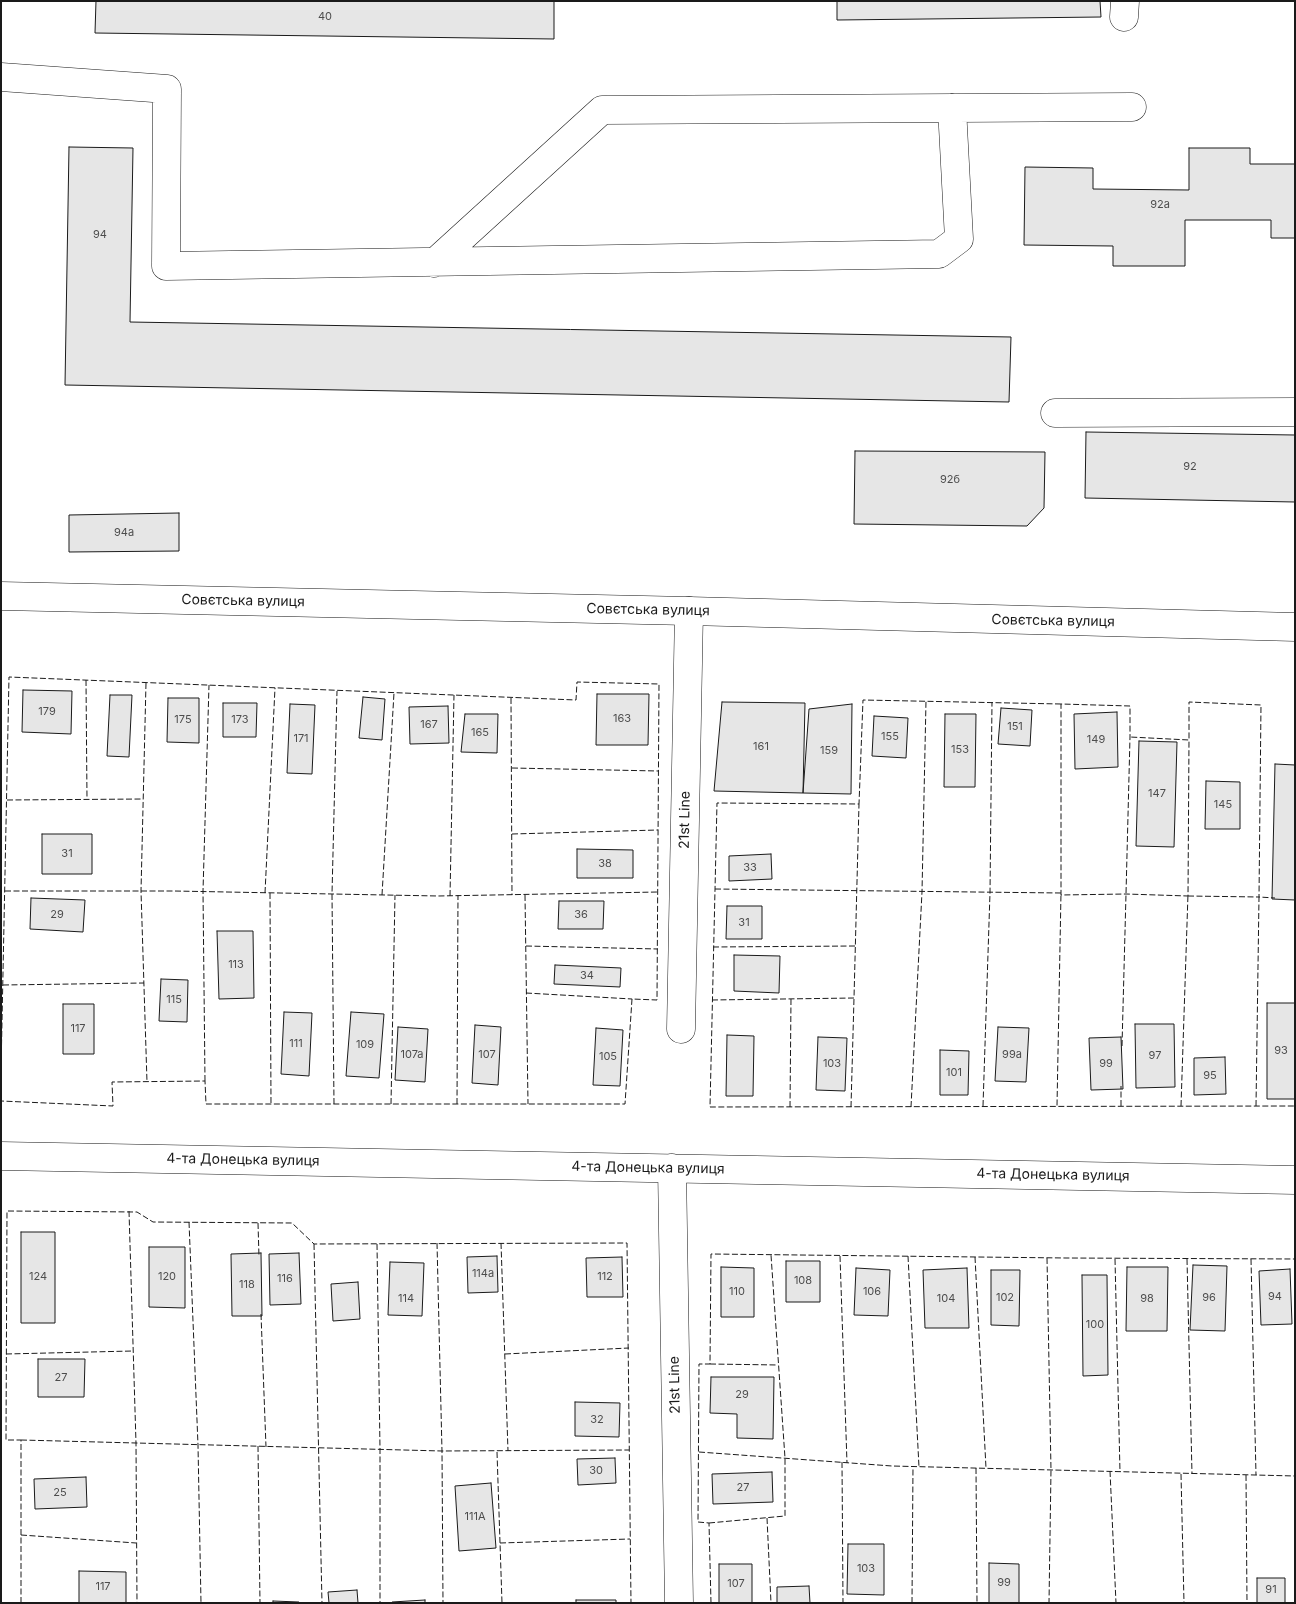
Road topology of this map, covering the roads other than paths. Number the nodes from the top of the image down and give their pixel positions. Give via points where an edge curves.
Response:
1 (1, 77) edge
2 (1132, 107) dead end
3 (952, 108) junction
4 (434, 262) junction
5 (1295, 412) edge
6 (1055, 413) dead end
7 (1, 596) edge
8 (689, 611) junction
9 (1295, 627) edge
10 (681, 1029) dead end
11 (1, 1156) edge
12 (672, 1168) junction
13 (1295, 1180) edge
14 (679, 1603) edge

1 - 4 street via 166,89 166,266
2 - 3 street
3 - 4 street via 602,110
3 - 4 street via 959,239 939,254
5 - 6 street
7 - 8 street, Совєтська вулиця
8 - 9 street, Совєтська вулиця
8 - 10 street, 21st Line
11 - 12 street, 4-та Донецька вулиця
12 - 13 street, 4-та Донецька вулиця
12 - 14 street, 21st Line

